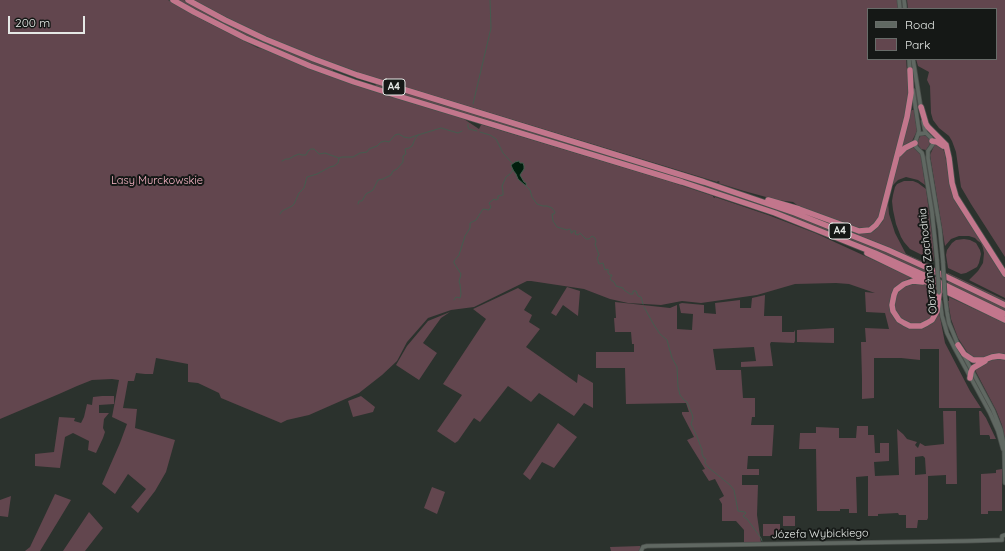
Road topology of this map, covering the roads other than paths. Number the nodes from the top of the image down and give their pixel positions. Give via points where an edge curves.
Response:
1 (173, 0) edge
2 (188, 0) edge
3 (908, 60) edge
4 (913, 60) edge
5 (910, 70) junction
6 (921, 106) junction
7 (926, 133) junction
8 (919, 134) junction
9 (932, 141) junction
10 (915, 143) junction
11 (920, 151) junction
12 (928, 151) junction
13 (948, 151) junction
14 (895, 164) junction
15 (748, 196) junction
16 (812, 228) junction
17 (1005, 274) edge
18 (931, 284) junction
19 (942, 295) junction
20 (1005, 305) edge
21 (1005, 314) edge
22 (1005, 320) edge
23 (958, 345) junction
24 (1005, 357) edge
25 (988, 359) junction
26 (972, 371) junction
27 (970, 378) junction
28 (1004, 454) junction
29 (1005, 483) edge
30 (1005, 535) edge
31 (1003, 541) edge
32 (641, 551) edge

1 - 16 highway, A4 via 245,38 333,75 689,185
2 - 15 highway, A4 via 265,39 350,73
3 - 5 street
4 - 6 street
5 - 8 street
5 - 14 highway via 909,109
6 - 7 street
6 - 13 highway via 926,124 946,145
7 - 8 street
7 - 9 street
8 - 10 street
9 - 12 street via 933,144
9 - 13 highway via 941,144
10 - 11 street
10 - 14 highway via 902,150
11 - 12 street
11 - 19 street, Obrzeżna Zachodnia, bridge via 924,157
12 - 19 street, Obrzeżna Zachodnia, bridge via 940,230 943,262
13 - 17 highway via 956,197
14 - 15 highway via 881,218 867,231 859,231 783,204
15 - 20 highway, A4 via 882,248
16 - 18 highway
16 - 21 highway, A4 via 903,265
18 - 19 highway via 913,281 896,290 892,305 899,320 910,326 927,323 932,320
18 - 22 highway
19 - 23 street, Obrzeżna Zachodnia
19 - 27 street, Obrzeżna Zachodnia via 942,316 947,332
23 - 25 highway via 964,354 973,360
23 - 26 street, Obrzeżna Zachodnia
24 - 25 highway
25 - 26 highway
26 - 27 highway
26 - 28 street, Obrzeżna Zachodnia via 1001,430
27 - 28 street, Obrzeżna Zachodnia via 998,431
28 - 29 street, Obrzeżna Zachodnia
30 - 31 street via 1002,536
31 - 32 street, Józefa Wybickiego via 647,546

